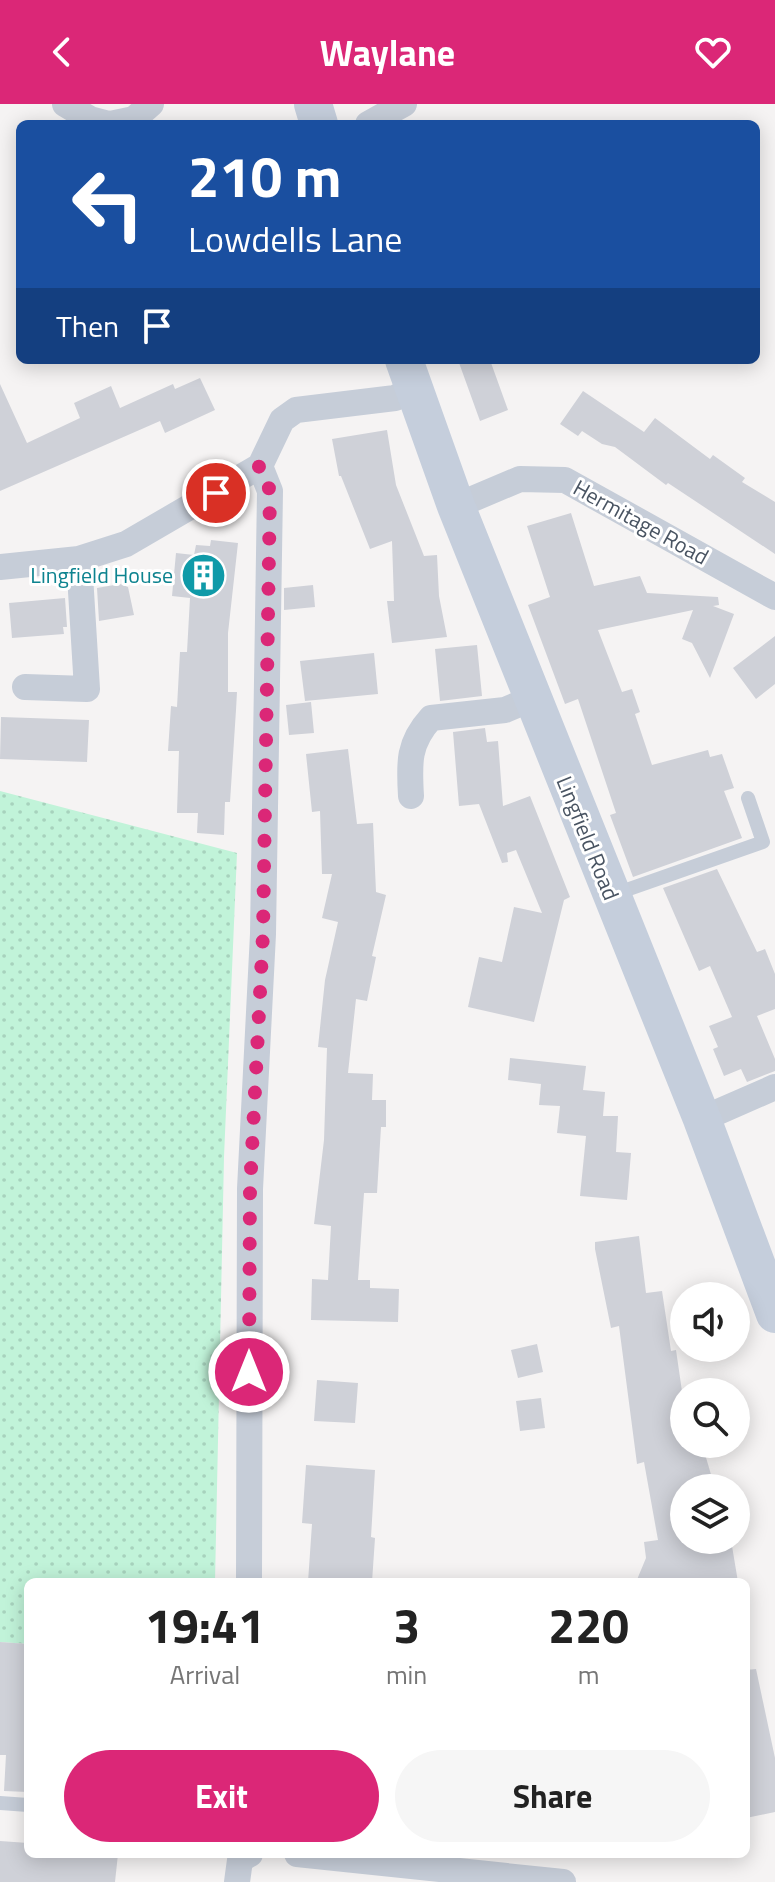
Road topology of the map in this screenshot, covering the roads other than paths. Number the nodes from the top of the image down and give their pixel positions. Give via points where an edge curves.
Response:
1 (65, 104) edge
2 (151, 104) edge
3 (404, 104) edge
4 (94, 120) edge
5 (129, 120) edge
6 (375, 120) edge
7 (410, 374) edge
8 (260, 466) junction
9 (456, 506) junction
10 (79, 559) junction
11 (0, 567) edge
12 (775, 597) edge
13 (25, 687) dead end
14 (531, 699) junction
15 (411, 796) dead end
16 (748, 798) dead end
17 (611, 895) junction
18 (775, 1087) edge
19 (702, 1119) junction
20 (775, 1314) edge
21 (249, 1578) edge
22 (0, 1803) edge
23 (24, 1805) edge
24 (243, 1858) edge
25 (374, 1858) edge
26 (528, 1866) edge
27 (237, 1882) edge
28 (563, 1882) edge

1 - 4 street
2 - 5 street
3 - 6 street
7 - 8 street via 395,398 296,410 282,420
7 - 9 street, Lingfield Road
8 - 10 street via 126,544
8 - 21 street via 270,491 263,934 250,1189
9 - 12 street, Hermitage Road via 520,479 565,480
9 - 14 street, Lingfield Road
10 - 11 street
10 - 13 street via 87,689
14 - 15 street via 505,710 431,718 409,753
14 - 17 street, Lingfield Road
16 - 17 lane via 763,842
17 - 19 street, Lingfield Road
18 - 19 street
19 - 20 street, Lingfield Road
22 - 23 lane
24 - 27 street
25 - 26 street
26 - 28 street

